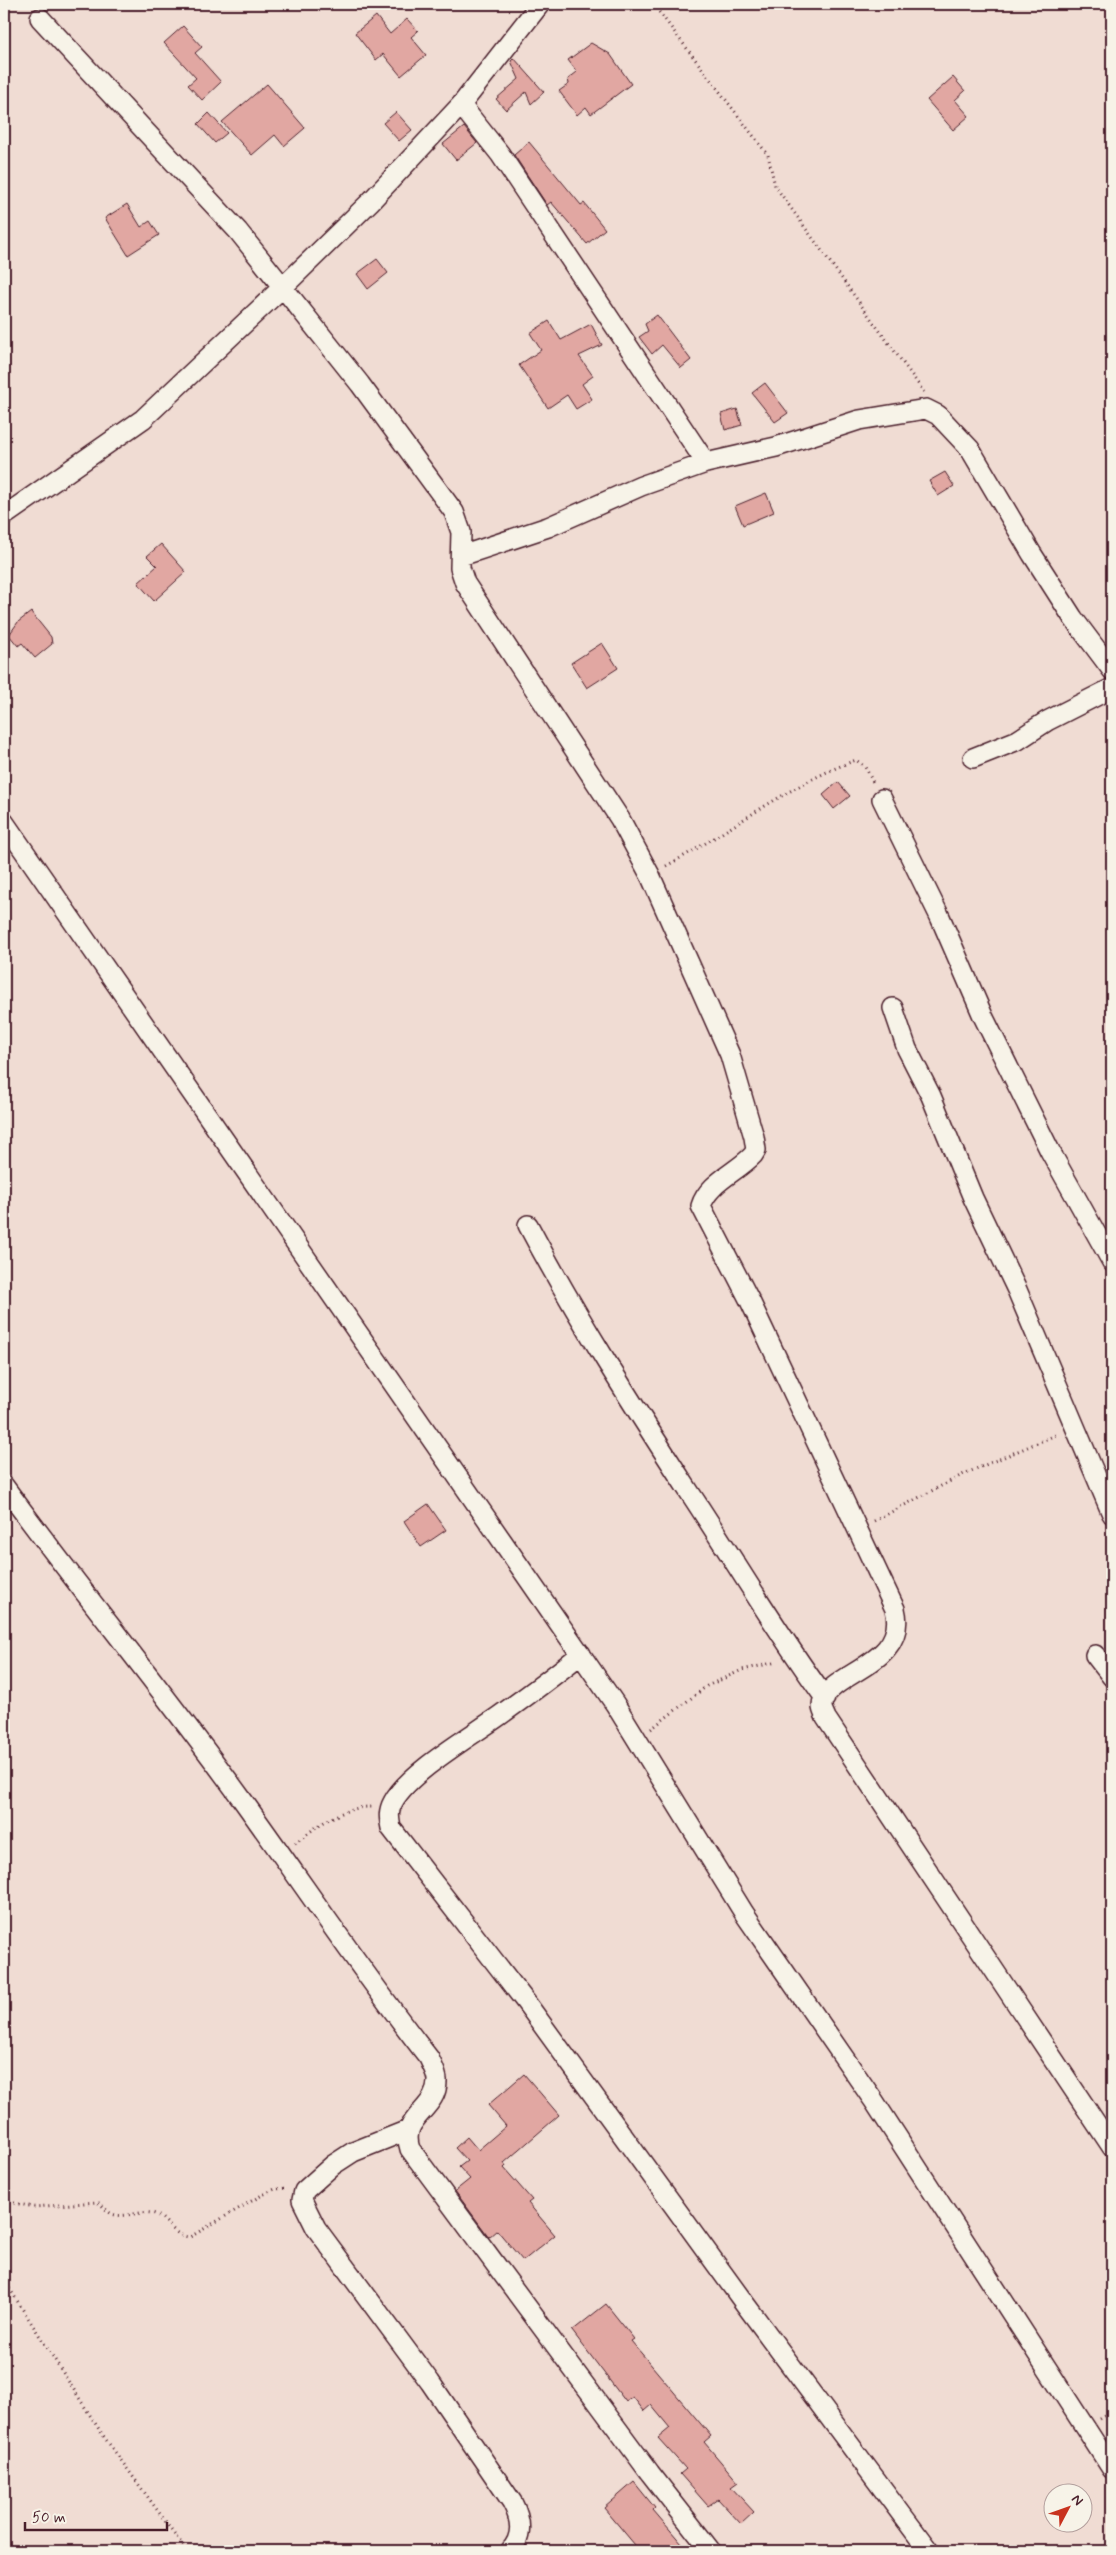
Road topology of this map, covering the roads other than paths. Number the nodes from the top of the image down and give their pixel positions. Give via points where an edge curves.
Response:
1 (540, 4) edge
2 (40, 18) dead end
3 (460, 105) junction
4 (284, 286) junction
5 (706, 463) junction
6 (4, 516) edge
7 (461, 556) junction
8 (1112, 670) edge
9 (1112, 688) edge
10 (973, 758) dead end
11 (882, 799) road end
12 (4, 822) edge
13 (893, 1008) dead end
14 (528, 1225) dead end
15 (1112, 1262) edge
16 (4, 1486) edge
17 (1112, 1514) edge
18 (581, 1654) junction
19 (1095, 1655) dead end
20 (1112, 1677) edge
21 (825, 1698) junction
22 (408, 2130) junction
23 (1112, 2147) edge
24 (1112, 2468) edge
25 (510, 2551) edge
26 (711, 2551) edge
27 (929, 2551) edge

1 - 3 street
2 - 4 street via 238,231
3 - 4 street via 370,202
3 - 5 street via 500,154
4 - 6 street via 143,419
4 - 7 street via 454,512 461,532
5 - 7 street via 641,486 548,527
5 - 8 street via 776,447 859,420 915,409 926,409 936,414 970,449 1032,554
7 - 21 street via 464,583 620,819 650,875 730,1055 756,1150 711,1189 700,1206 750,1301 899,1623 896,1636 887,1648 833,1688
9 - 10 street via 1047,721 1018,740
11 - 15 street via 1050,1151
12 - 18 street
13 - 17 street via 907,1049 1017,1290
14 - 21 street via 608,1368
16 - 22 street via 150,1676 429,2058 437,2079 435,2094
18 - 24 street via 744,1913 874,2101
18 - 27 street via 404,1787 392,1802 388,1816 391,1828 525,2001
19 - 20 street
21 - 23 street via 822,1707 826,1718
22 - 25 street via 353,2152 333,2165 304,2191 302,2200 316,2228 430,2382 512,2502 520,2516 521,2528
22 - 26 street via 410,2148

